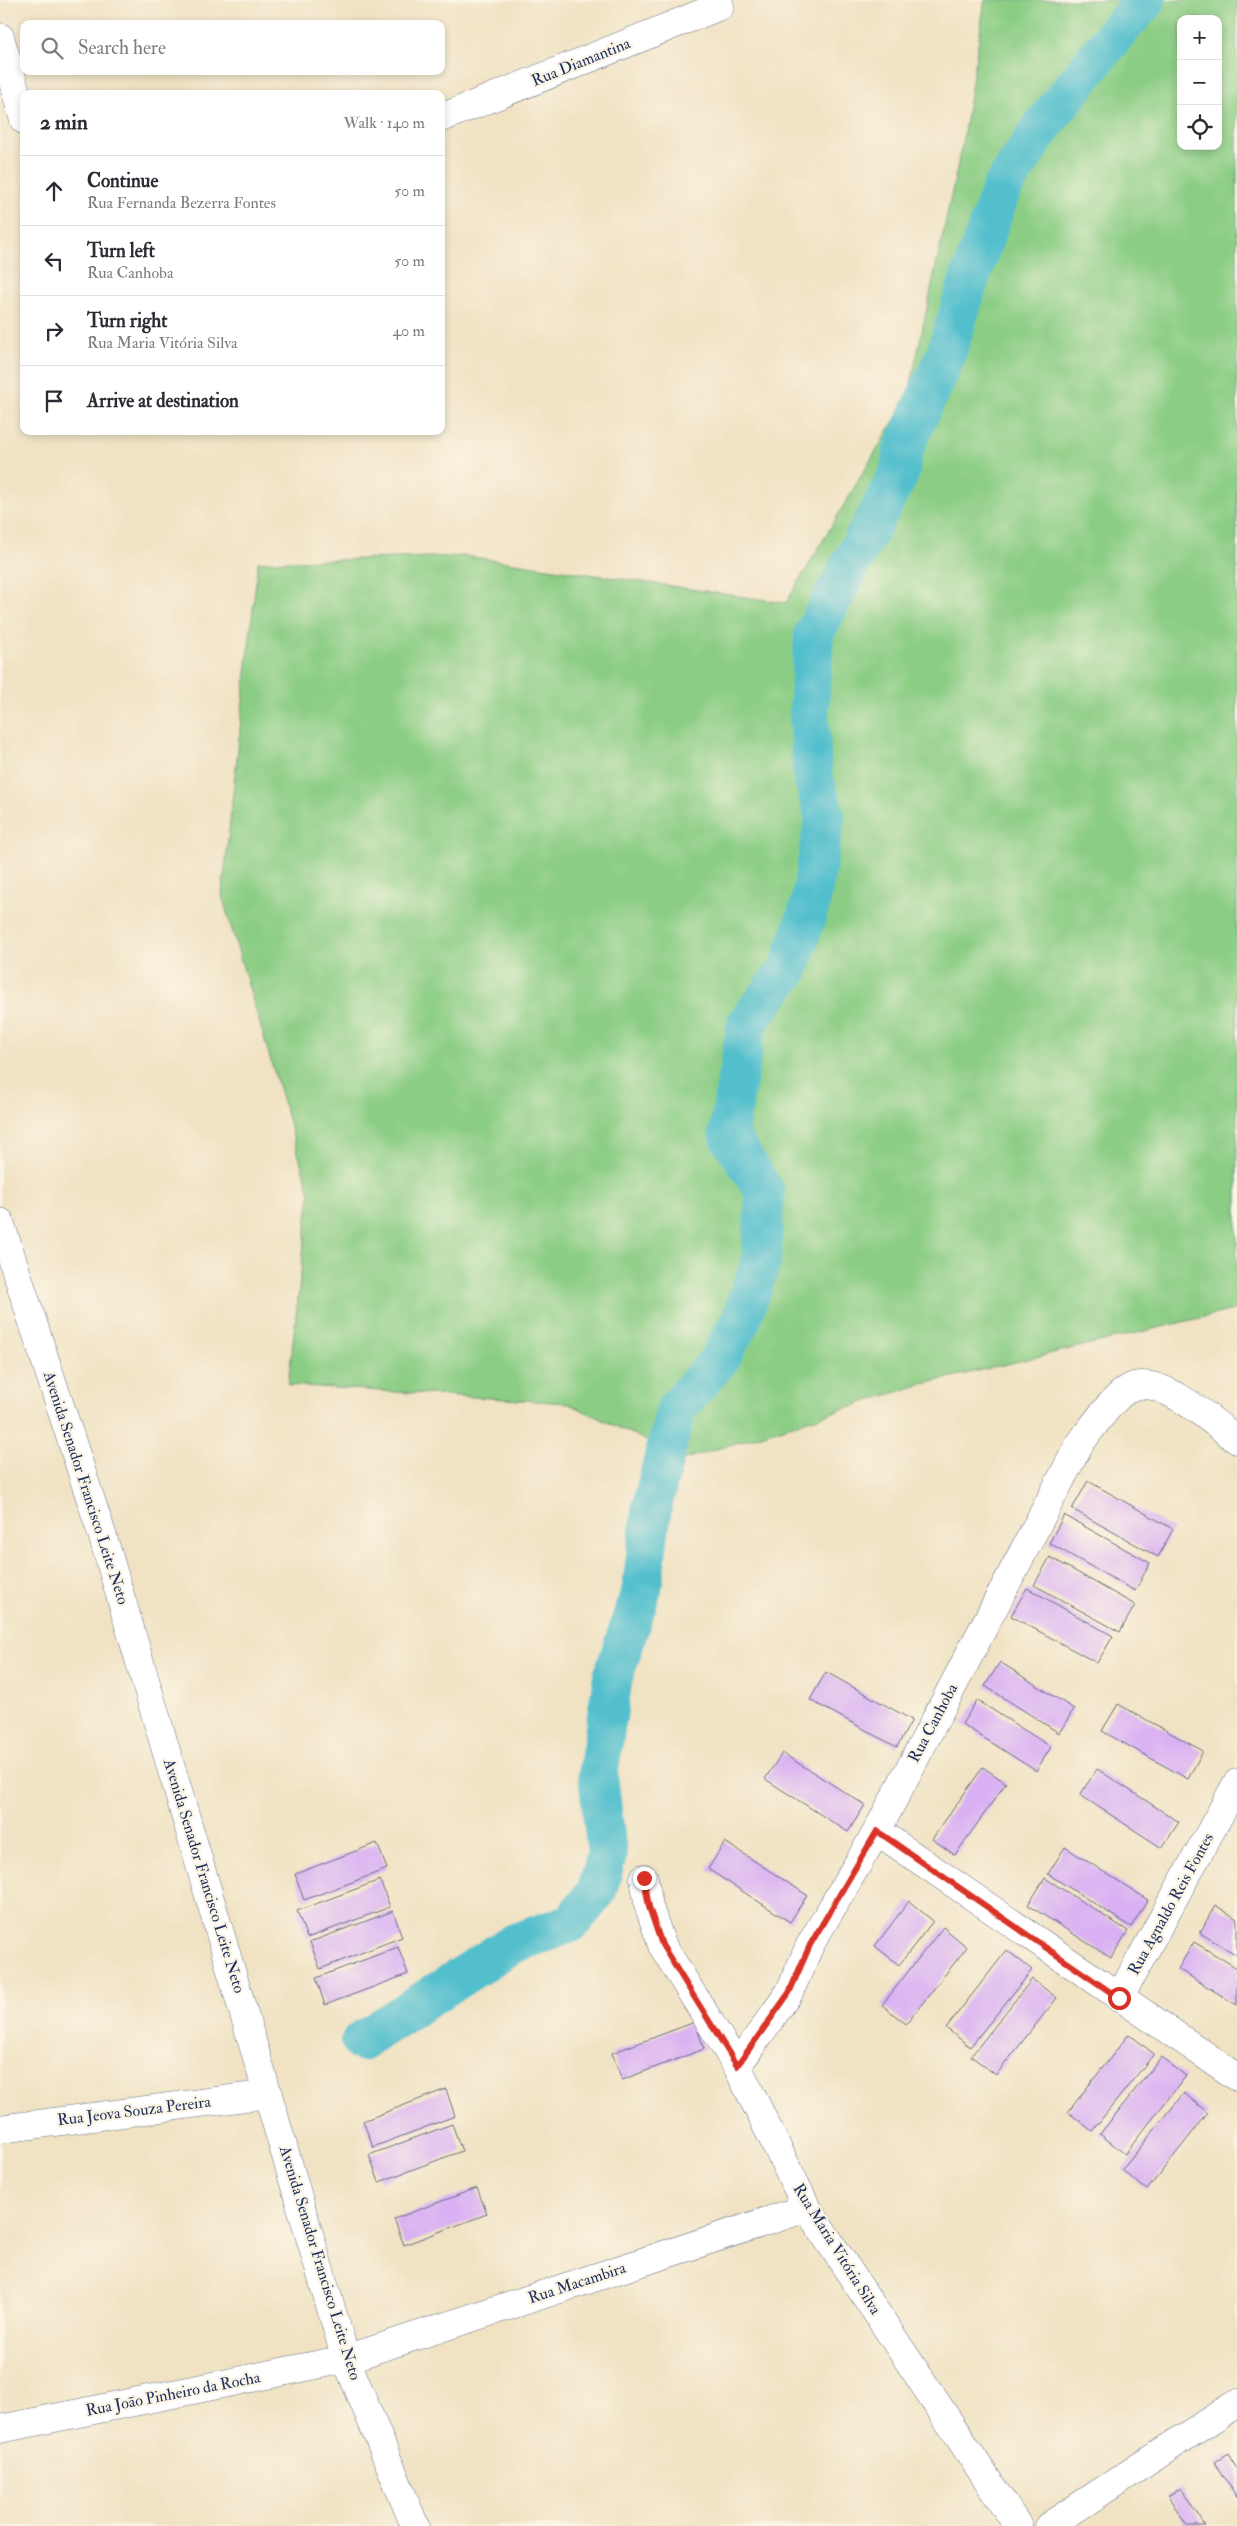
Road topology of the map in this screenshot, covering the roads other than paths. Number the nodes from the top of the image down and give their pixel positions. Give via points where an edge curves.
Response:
1 (719, 3) edge
2 (0, 37) edge
3 (20, 106) edge
4 (445, 116) edge
5 (0, 1222) edge
6 (1237, 1440) edge
7 (1237, 1783) edge
8 (877, 1831) junction
9 (644, 1878) dead end
10 (1119, 1998) junction
11 (737, 2066) junction
12 (1237, 2077) edge
13 (269, 2094) junction
14 (0, 2129) edge
15 (807, 2208) junction
16 (346, 2358) junction
17 (1237, 2403) edge
18 (0, 2428) edge
19 (415, 2526) edge
20 (1018, 2526) edge
21 (1049, 2526) edge

1 - 4 street, Rua Diamantina
2 - 3 street
5 - 13 street, Avenida Senador Francisco Leite Neto via 102,1534
6 - 8 street, Rua Canhoba via 1174,1394 1153,1385 1133,1386 1108,1406 1079,1445
7 - 10 street, Rua Agnaldo Reis Fontes
8 - 10 street
8 - 11 street, Rua Canhoba via 810,1945 789,1993
9 - 11 street, Rua Maria Vitória Silva via 649,1907 662,1945
10 - 12 street
11 - 15 street, Rua Maria Vitória Silva
13 - 14 street, Rua Jeova Souza Pereira
13 - 16 street, Avenida Senador Francisco Leite Neto
15 - 16 street, Rua Macambira
15 - 20 street, Rua Maria Vitória Silva
16 - 18 street, Rua João Pinheiro da Rocha
16 - 19 street, Avenida Senador Francisco Leite Neto
17 - 21 street

